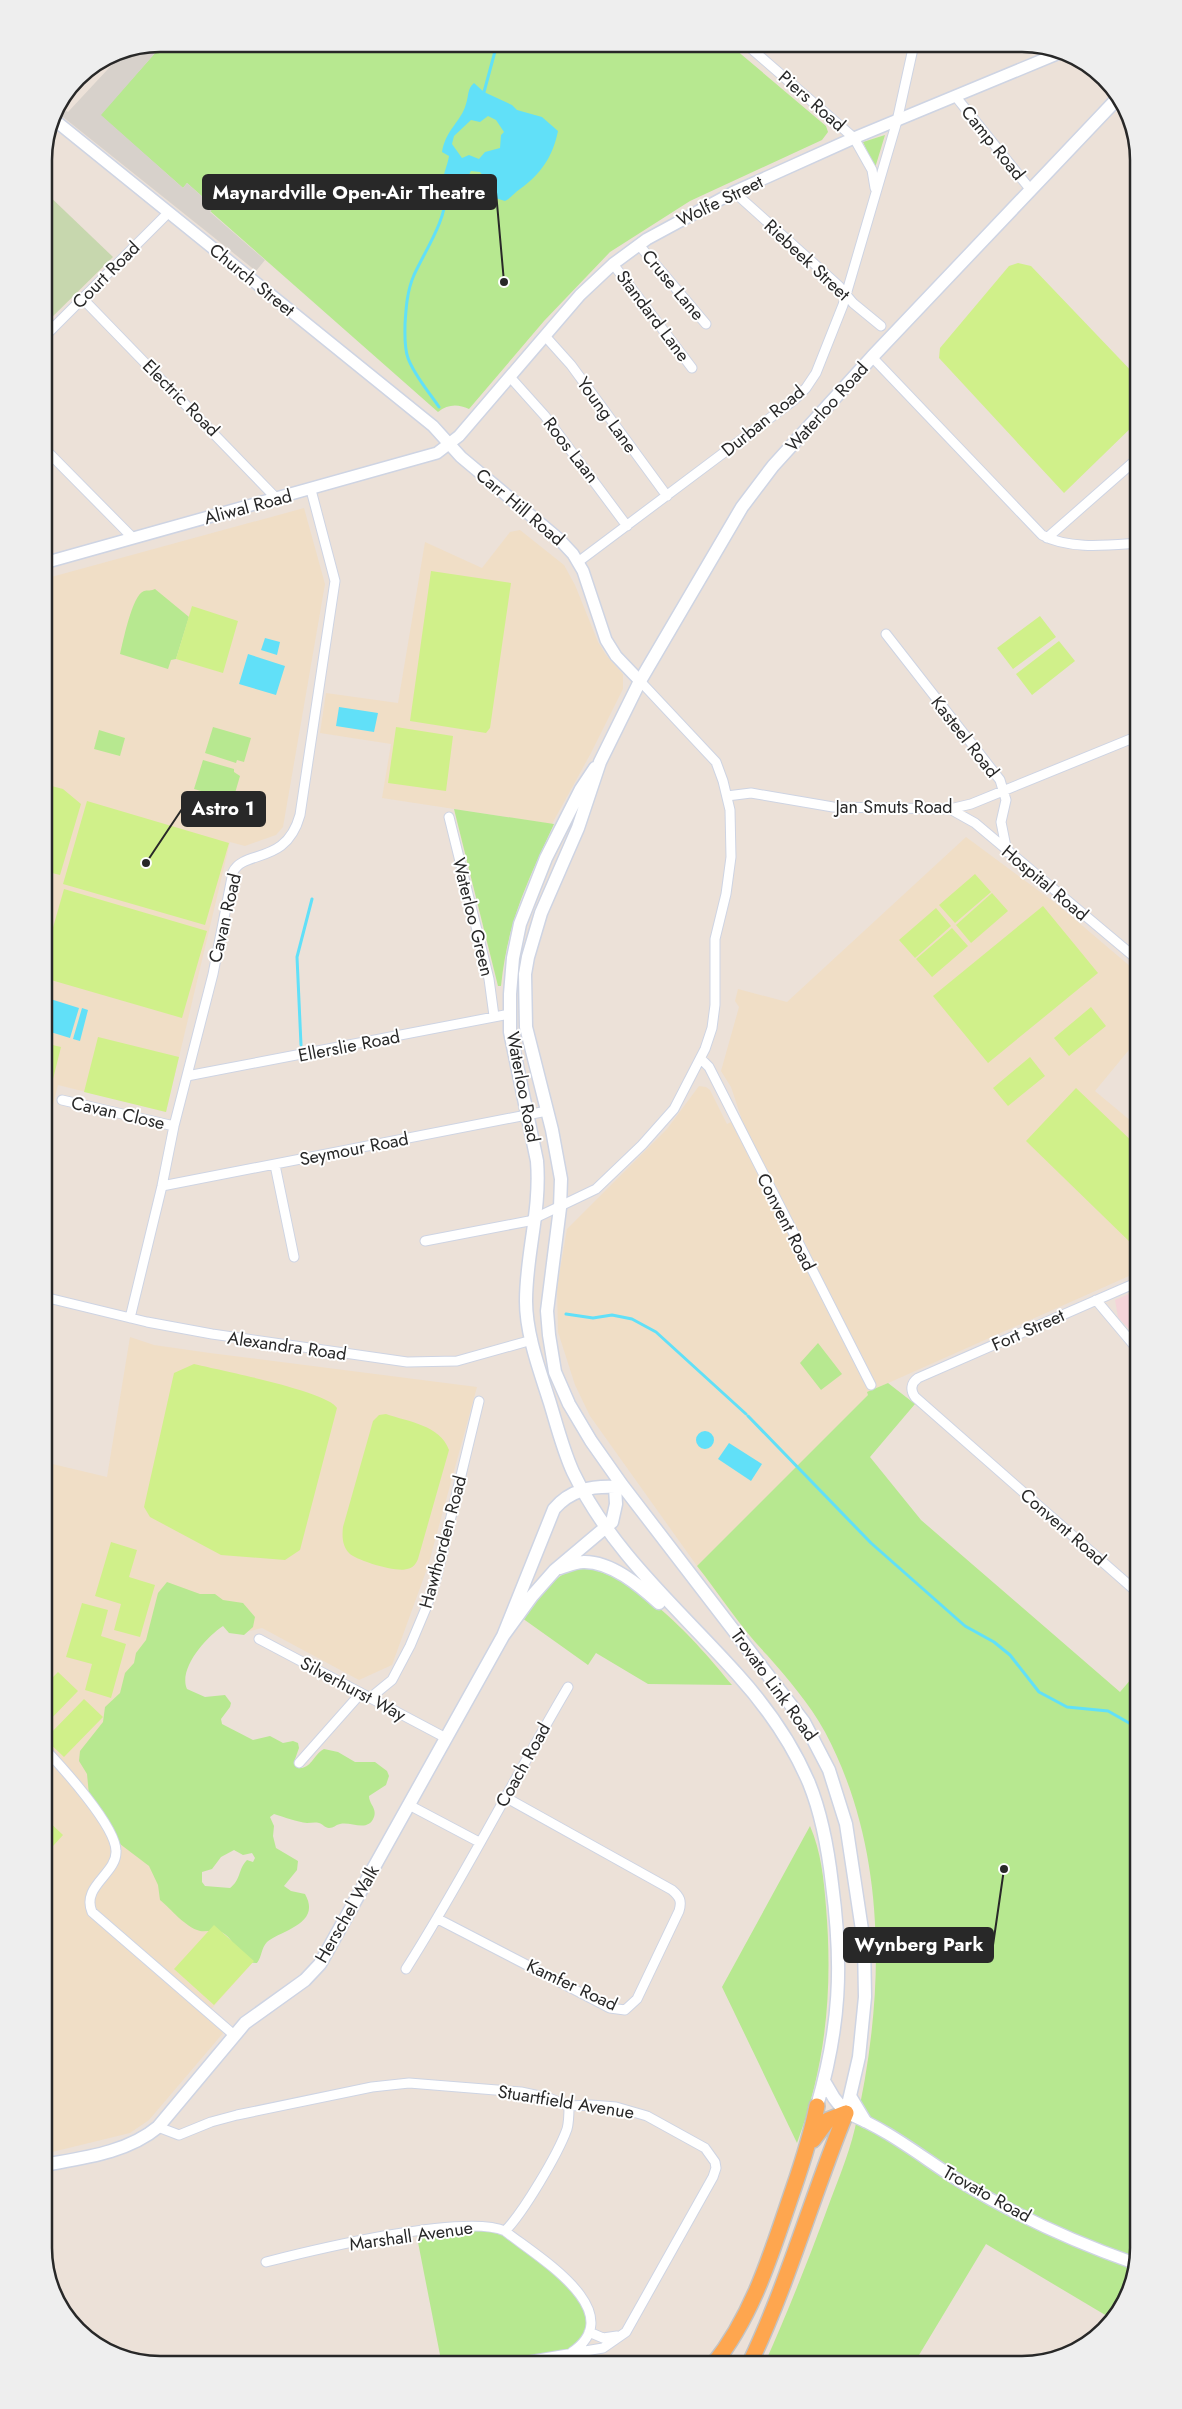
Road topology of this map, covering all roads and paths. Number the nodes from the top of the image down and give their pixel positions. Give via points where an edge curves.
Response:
1 (756, 53) edge
2 (912, 53) edge
3 (1050, 57) edge
4 (956, 97) junction
5 (1113, 103) edge
6 (897, 121) junction
7 (59, 124) edge
8 (854, 138) junction
9 (882, 169) junction
10 (872, 170) junction
11 (1030, 189) junction
12 (875, 191) junction
13 (734, 192) junction
14 (168, 213) junction
15 (639, 245) junction
16 (613, 264) junction
17 (846, 293) junction
18 (83, 299) junction
19 (706, 324) dead end
20 (881, 326) dead end
21 (53, 328) edge
22 (545, 336) junction
23 (872, 357) junction
24 (692, 368) dead end
25 (510, 377) junction
26 (449, 443) junction
27 (53, 457) edge
28 (1130, 465) edge
29 (311, 490) junction
30 (667, 496) junction
31 (277, 499) junction
32 (627, 526) junction
33 (133, 538) junction
34 (1047, 538) junction
35 (1130, 543) edge
36 (53, 560) edge
37 (578, 562) junction
38 (886, 634) dead end
39 (640, 680) junction
40 (1130, 739) edge
41 (600, 762) junction
42 (1003, 790) junction
43 (727, 796) junction
44 (950, 809) junction
45 (449, 817) dead end
46 (1007, 852) junction
47 (1130, 953) edge
48 (510, 1014) junction
49 (494, 1016) junction
50 (701, 1059) junction
51 (187, 1076) junction
52 (62, 1100) dead end
53 (546, 1110) junction
54 (528, 1114) junction
55 (174, 1126) junction
56 (275, 1165) junction
57 (162, 1186) junction
58 (560, 1208) junction
59 (537, 1217) junction
60 (425, 1241) dead end
61 (294, 1257) dead end
62 (1130, 1285) edge
63 (53, 1299) edge
64 (1096, 1300) junction
65 (130, 1318) junction
66 (549, 1336) joint
67 (532, 1340) junction
68 (1130, 1340) edge
69 (918, 1378) joint
70 (870, 1385) dead end
71 (480, 1401) dead end
72 (569, 1404) junction
73 (615, 1487) junction
74 (582, 1490) junction
75 (606, 1529) junction
76 (657, 1530) junction
77 (555, 1570) junction
78 (1130, 1587) edge
79 (692, 1627) junction
80 (503, 1636) junction
81 (260, 1639) dead end
82 (568, 1687) dead end
83 (361, 1693) junction
84 (370, 1698) junction
85 (446, 1738) junction
86 (53, 1757) edge
87 (299, 1763) dead end
88 (505, 1797) junction
89 (409, 1805) junction
90 (479, 1842) junction
91 (438, 1919) junction
92 (406, 1969) dead end
93 (234, 2035) junction
94 (824, 2081) junction
95 (850, 2096) junction
96 (569, 2106) junction
97 (817, 2106) joint
98 (846, 2113) junction
99 (864, 2121) junction
100 (158, 2127) junction
101 (808, 2150) junction
102 (53, 2163) edge
103 (504, 2231) junction
104 (1129, 2261) edge
105 (266, 2262) dead end
106 (589, 2332) junction
107 (626, 2332) junction
108 (572, 2352) junction
109 (551, 2356) edge
110 (720, 2356) edge
111 (753, 2356) edge

1 - 8 street, Piers Road
2 - 6 street, Durban Road
3 - 4 street, Wolfe Street
4 - 6 street, Wolfe Street
4 - 11 street, Camp Road
5 - 11 main road, Waterloo Road
6 - 8 street, Wolfe Street
6 - 9 street, Durban Road
7 - 14 street, Church Street
8 - 10 street, Durban Road
8 - 13 street, Wolfe Street
9 - 10 street via 879,172
9 - 12 street, Durban Road
10 - 12 street, Durban Road
11 - 23 main road, Waterloo Road
12 - 17 street, Durban Road
13 - 15 street, Wolfe Street
13 - 17 street, Riebeek Street
14 - 18 street, Court Road
14 - 26 street, Church Street via 405,402
15 - 16 street, Wolfe Street
15 - 19 street, Cruse Lane
16 - 22 street, Wolfe Street via 580,295
16 - 24 street, Standard Lane
17 - 20 street, Riebeek Street
17 - 30 street, Durban Road via 816,373 806,388
18 - 21 street, Court Road
18 - 31 street, Electric Road
22 - 25 street, Wolfe Street
22 - 30 street, Young Lane via 571,365
23 - 34 street
23 - 39 main road, Waterloo Road via 755,488
25 - 26 street, Wolfe Street via 459,436
25 - 32 street, Roos Laan via 545,416
26 - 29 street, Aliwal Road via 436,453
26 - 37 street, Carr Hill Road via 492,484 559,539
27 - 33 street
28 - 34 street
29 - 31 street, Aliwal Road
29 - 51 street, Cavan Road via 335,580 300,815 285,843 271,853 241,862 233,872
30 - 32 street, Durban Road
31 - 33 street, Aliwal Road
32 - 37 street, Durban Road
33 - 36 street, Aliwal Road
34 - 35 street via 1061,542
37 - 39 street, Carr Hill Road via 606,640 616,656
38 - 42 street, Kasteel Road via 1000,780
39 - 41 main road, Waterloo Road
39 - 43 street via 710,754 720,771
40 - 42 street, Jan Smuts Road
41 - 48 main road, Waterloo Road via 581,788 562,824 528,902 513,958
41 - 53 main road, Waterloo Road via 528,957 524,992 526,1027
42 - 44 street, Jan Smuts Road
42 - 46 street, Kasteel Road via 1006,800 1001,822
43 - 44 street, Jan Smuts Road via 751,793 833,807
43 - 50 street via 732,825 731,857 715,939 716,986 712,1028
44 - 46 street, Hospital Road via 975,823
45 - 49 street, Waterloo Green via 489,979
46 - 47 street, Hospital Road
48 - 49 street, Ellerslie Road
48 - 54 main road, Waterloo Road via 512,1042
49 - 51 street, Ellerslie Road
50 - 58 street via 661,1126 596,1189
50 - 70 street, Convent Road via 709,1068
51 - 55 street, Cavan Road
52 - 55 street, Cavan Close
53 - 54 street, Seymour Road
53 - 58 main road, Waterloo Road via 559,1168
54 - 56 street, Seymour Road
54 - 59 main road, Waterloo Road via 537,1161
55 - 57 street, Cavan Road
56 - 57 street, Seymour Road
56 - 61 street
57 - 65 street, Cavan Road
58 - 59 street
58 - 66 main road, Waterloo Road via 548,1296
59 - 60 street
59 - 67 main road, Waterloo Road via 526,1296
62 - 64 street, Fort Street
63 - 65 street, Alexandra Road
64 - 68 street
64 - 69 street, Fort Street
65 - 67 street, Alexandra Road via 270,1344 407,1362 456,1361
66 - 72 main road, Trovato Link Road via 555,1372
67 - 74 main road, Trovato Link Road via 562,1443
69 - 78 street, Convent Road via 912,1386 915,1397
71 - 84 street, Hawthorden Road via 426,1608 392,1680
72 - 73 main road via 575,1429
72 - 76 main road, Trovato Link Road via 591,1441
73 - 74 main road
73 - 75 main road via 615,1513
73 - 76 main road via 639,1516
74 - 75 main road, Trovato Link Road
74 - 80 main road, Herschel Walk via 561,1500 548,1519
75 - 77 main road, Herschel Walk
75 - 79 main road, Trovato Link Road via 657,1591
76 - 95 main road, Trovato Link Road via 804,1722 831,1777 852,1854 864,1943 865,1997
77 - 79 main road via 583,1562 606,1567
77 - 80 main road, Herschel Walk
79 - 94 main road, Trovato Link Road via 737,1673 772,1717 808,1781 818,1809 834,1894 840,1978 831,2056
80 - 85 main road, Herschel Walk
81 - 83 street, Silverhurst Way
82 - 88 street, Coach Road
83 - 84 street, Silverhurst Way
83 - 87 street
84 - 85 street, Silverhurst Way
85 - 89 main road, Herschel Walk
86 - 93 street via 86,1796 116,1845 113,1863 93,1890 92,1912
88 - 90 street, Coach Road
88 - 91 street, Kamfer Road via 680,1897 679,1911 637,1999 626,2010 610,2008
89 - 90 street
89 - 93 main road, Herschel Walk via 320,1964 305,1980 250,2018
90 - 91 street, Coach Road
91 - 92 street, Coach Road
93 - 100 main road, Herschel Walk
94 - 97 main road, Trovato Link Road
94 - 98 main road
95 - 98 main road, Trovato Link Road
95 - 99 main road
96 - 100 street, Stuartfield Avenue via 520,2092 409,2083 363,2088 237,2115 179,2136
96 - 103 street via 567,2128 560,2143 520,2214
96 - 107 street, Stuartfield Avenue via 616,2107 647,2116 705,2148 715,2162 713,2177
97 - 101 highway
98 - 99 street, Trovato Road
98 - 101 highway via 824,2123
98 - 111 highway via 788,2275
99 - 104 street, Trovato Road via 963,2183 1025,2217
100 - 102 main road, Herschel Walk via 146,2137 126,2145
101 - 110 highway via 752,2303
103 - 105 street, Marshall Avenue via 484,2226 412,2232
103 - 106 street via 577,2289 588,2310
106 - 107 street via 603,2338 613,2338
106 - 108 street via 581,2346
107 - 108 street, Stuartfield Avenue via 603,2348
108 - 109 street, Stuartfield Avenue

